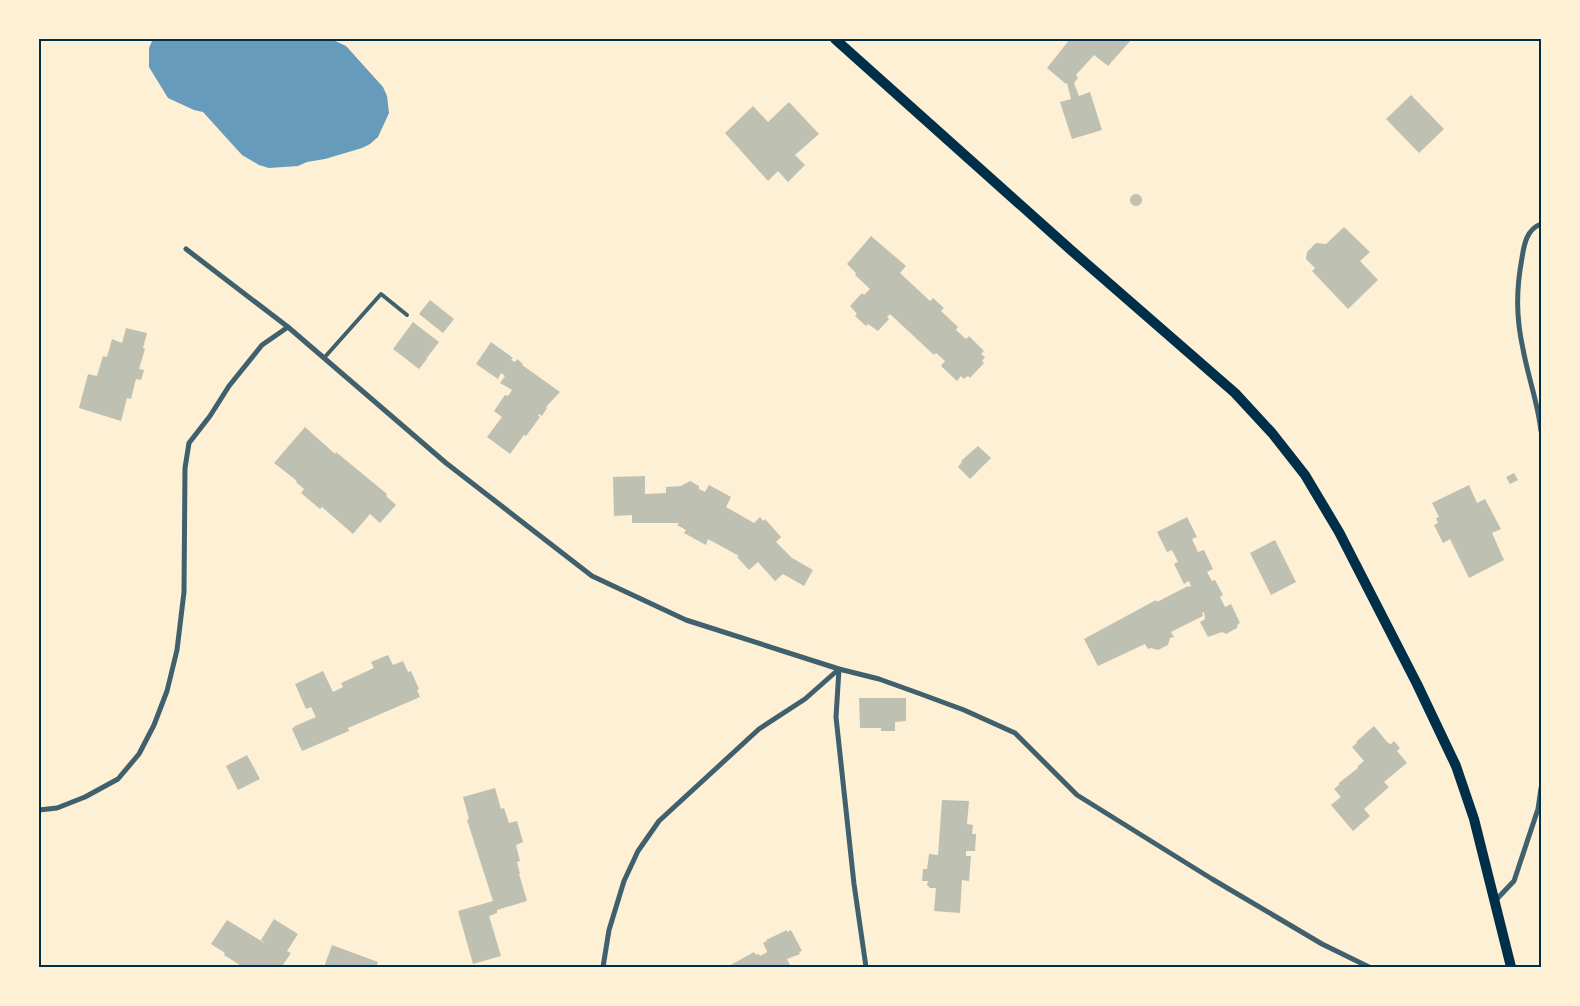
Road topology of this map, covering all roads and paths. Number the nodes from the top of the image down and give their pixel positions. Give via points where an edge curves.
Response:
1 (835, 39) edge
2 (1541, 224) edge
3 (186, 249) dead end
4 (407, 315) dead end
5 (288, 327) junction
6 (324, 358) junction
7 (1541, 431) edge
8 (839, 669) junction
9 (1541, 788) edge
10 (39, 810) edge
11 (1494, 902) junction
12 (603, 967) edge
13 (866, 967) edge
14 (1369, 967) edge
15 (1511, 967) edge

1 - 11 main road via 1235,393 1305,475 1417,684 1456,766 1474,819
2 - 7 street via 1535,226 1525,240 1516,302
3 - 5 street
4 - 6 lane via 381,294
5 - 6 street
5 - 10 street via 262,344 189,443 184,592 177,650 154,725 139,754 118,779 86,797 57,808
6 - 8 street via 446,463 592,576 686,620
8 - 12 street via 805,699 759,729 659,821 638,850 624,881 609,930
8 - 13 street via 836,717
8 - 14 street via 918,693 1015,733 1078,794 1212,879 1322,944
9 - 11 street via 1538,809 1514,881
11 - 15 main road

